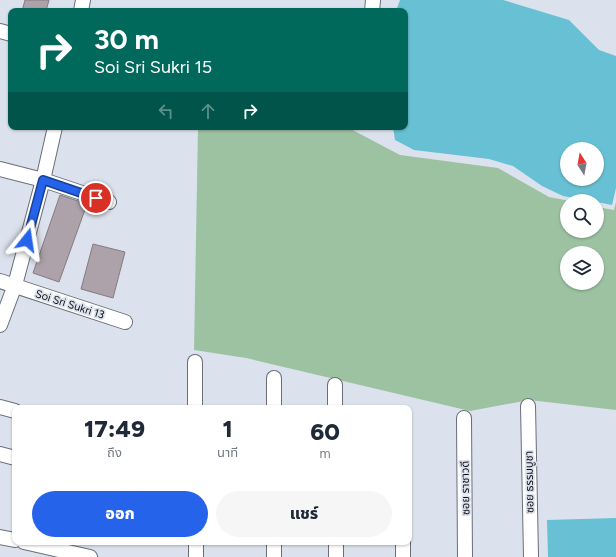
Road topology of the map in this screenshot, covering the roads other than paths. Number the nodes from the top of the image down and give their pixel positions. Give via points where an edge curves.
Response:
1 (54, 130) edge
2 (0, 169) edge
3 (43, 180) junction
4 (109, 202) dead end
5 (0, 281) edge
6 (15, 286) junction
7 (125, 322) dead end
8 (0, 325) edge
9 (195, 362) dead end
10 (274, 378) dead end
11 (335, 385) dead end
12 (195, 405) edge
13 (274, 405) edge
14 (335, 405) edge
15 (528, 406) dead end
16 (0, 407) edge
17 (12, 410) edge
18 (464, 418) dead end
19 (0, 454) edge
20 (12, 457) edge
21 (0, 537) edge
22 (12, 539) edge
23 (37, 545) edge
24 (196, 545) edge
25 (274, 545) edge
26 (336, 545) edge
27 (403, 545) edge
28 (90, 557) edge
29 (196, 557) edge
30 (274, 557) edge
31 (336, 557) edge
32 (403, 557) edge
33 (466, 557) edge
34 (530, 557) edge

1 - 3 street
2 - 3 street
3 - 4 street
3 - 6 street
5 - 6 street, Soi Sri Sukri 13
6 - 7 street, Soi Sri Sukri 13
6 - 8 street
9 - 12 street
10 - 13 street
11 - 14 street
15 - 34 street, ซอย ธรรมบูชา
16 - 17 street
18 - 33 street, ซอย ราชาวดี
19 - 20 street
21 - 22 street
23 - 28 street
24 - 29 street
25 - 30 street
26 - 31 street
27 - 32 street

